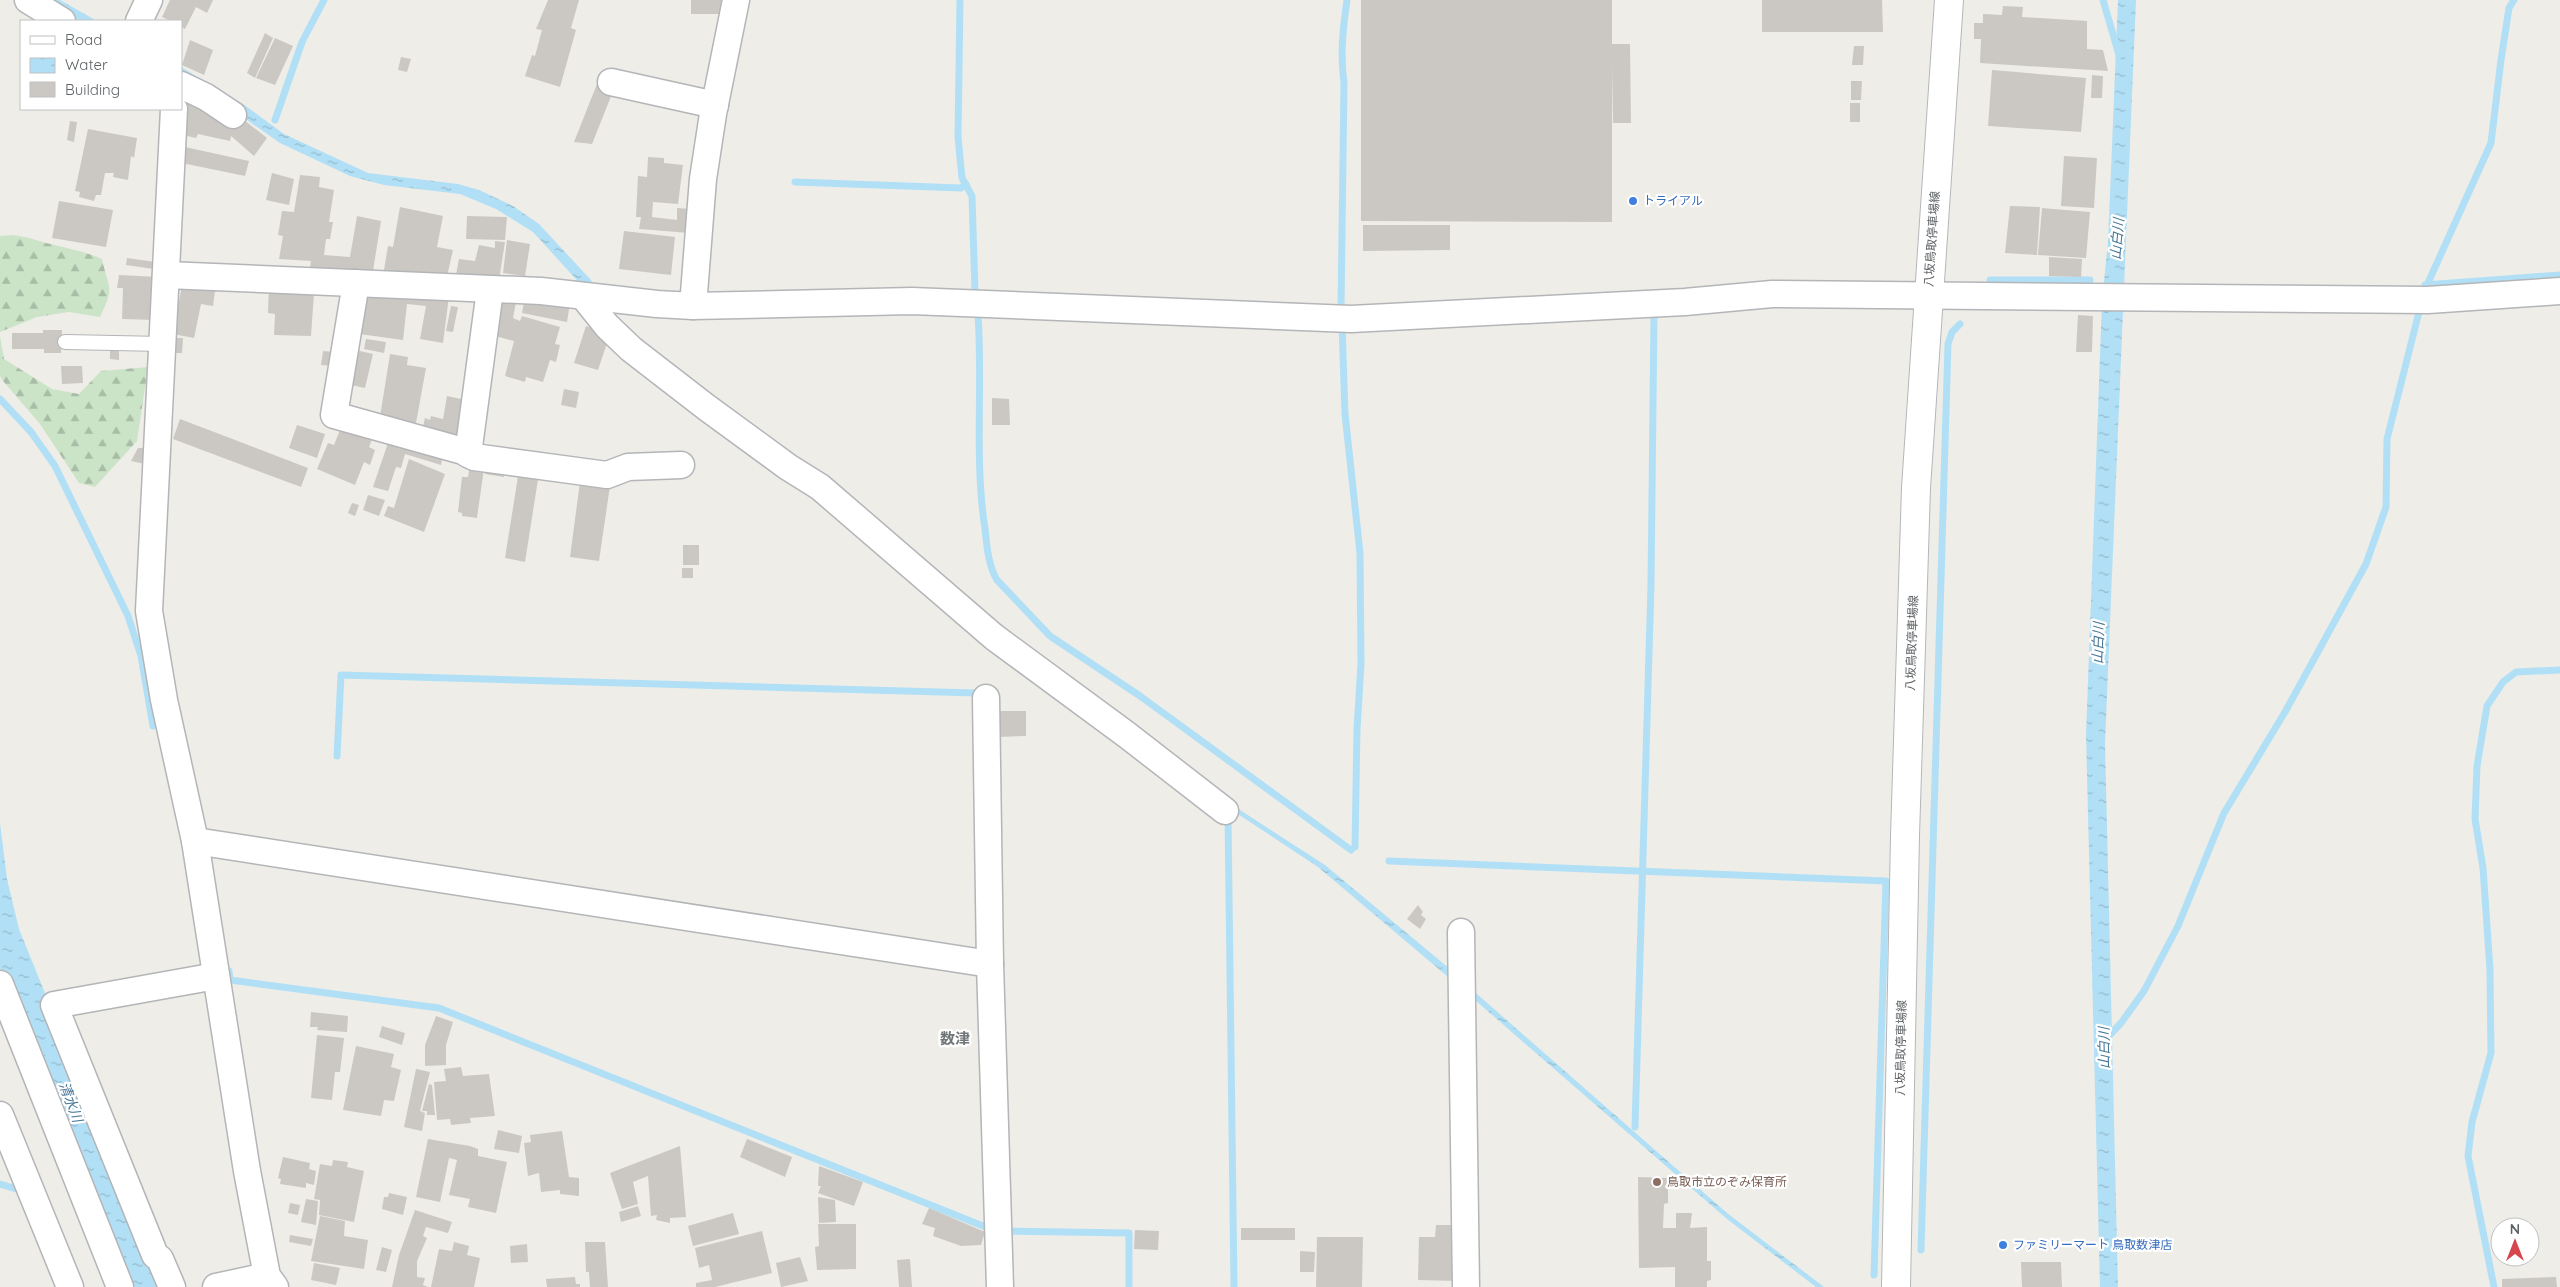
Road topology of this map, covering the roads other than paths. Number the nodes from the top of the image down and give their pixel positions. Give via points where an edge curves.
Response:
1 (28, 0) edge
2 (149, 0) edge
3 (736, 0) edge
4 (1949, 0) edge
5 (60, 20) edge
6 (139, 20) edge
7 (610, 82) dead end
8 (182, 86) edge
9 (715, 105) junction
10 (174, 110) edge
11 (233, 115) dead end
12 (166, 275) junction
13 (356, 283) junction
14 (490, 290) junction
15 (2560, 291) edge
16 (1928, 294) junction
17 (583, 296) junction
18 (693, 306) junction
19 (65, 342) dead end
20 (163, 344) junction
21 (468, 454) junction
22 (680, 465) dead end
23 (986, 698) dead end
24 (1225, 811) dead end
25 (195, 840) junction
26 (1461, 932) dead end
27 (990, 964) junction
28 (216, 976) junction
29 (0, 984) edge
30 (0, 1115) edge
31 (271, 1281) edge
32 (70, 1287) edge
33 (120, 1287) edge
34 (172, 1287) edge
35 (216, 1287) edge
36 (1000, 1287) edge
37 (1466, 1287) edge
38 (1896, 1287) edge

1 - 5 street
2 - 6 street
3 - 9 street
4 - 16 main road, 八坂鳥取停車場線
7 - 9 street
8 - 11 street
9 - 18 street via 703,179
10 - 12 street
12 - 13 street
12 - 20 street
13 - 14 street
13 - 21 street via 334,415
14 - 17 street
14 - 21 street
15 - 16 street via 2428,300
16 - 18 street via 1772,294 1684,302 1351,319 912,301
16 - 38 main road, 八坂鳥取停車場線 via 1916,498
17 - 18 street
17 - 24 street via 631,349 788,467 820,486 994,637
19 - 20 lane
20 - 25 street via 150,611 164,700
21 - 22 street via 607,475 628,466
23 - 27 street
25 - 27 street
25 - 28 street
26 - 37 street
27 - 36 street
28 - 31 street via 247,1171
28 - 34 street via 54,1005 155,1255 160,1259
29 - 33 street
30 - 32 street
31 - 35 street

